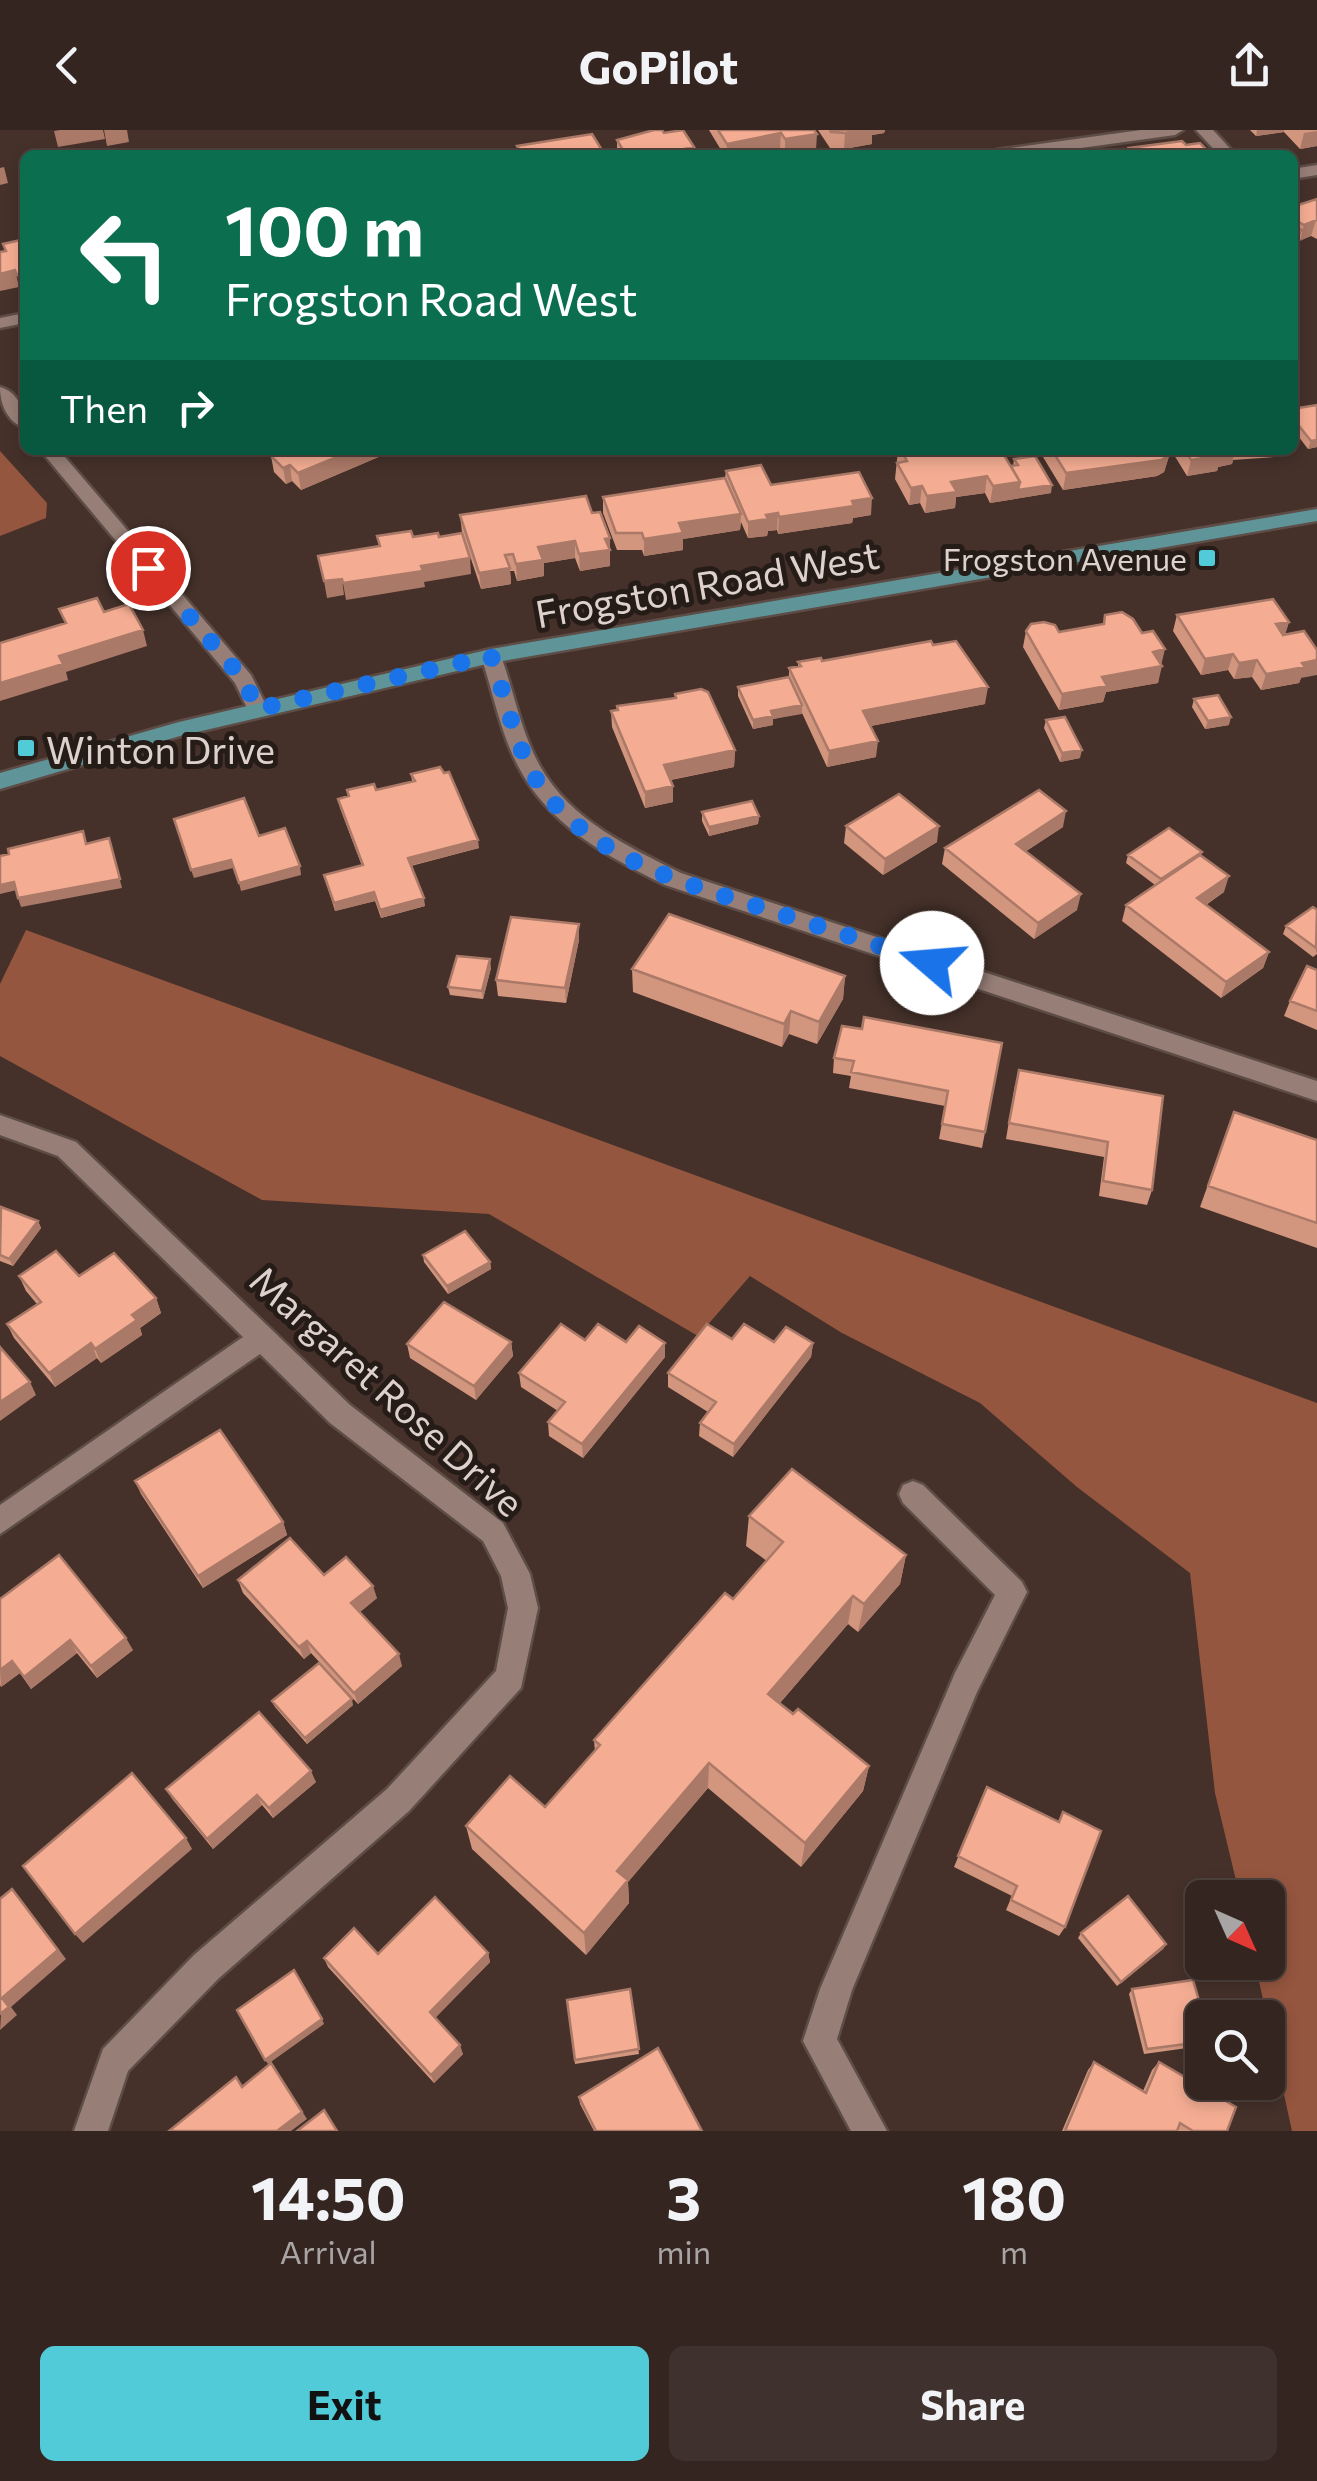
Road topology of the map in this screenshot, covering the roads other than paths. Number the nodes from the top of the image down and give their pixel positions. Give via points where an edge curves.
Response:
1 (1175, 130) edge
2 (1204, 130) edge
3 (1032, 150) edge
4 (1223, 150) edge
5 (0, 392) edge
6 (20, 416) edge
7 (53, 455) edge
8 (1317, 515) edge
9 (491, 656) junction
10 (257, 709) junction
11 (0, 781) edge
12 (1317, 1091) edge
13 (0, 1125) edge
14 (262, 1338) junction
15 (913, 1494) dead end
16 (0, 1521) edge
17 (91, 2131) edge
18 (870, 2131) edge

1 - 3 street
2 - 4 street
5 - 6 street
7 - 10 street via 244,680
8 - 9 main road, Frogston Road West
9 - 10 main road, Frogston Road West
9 - 12 street via 544,791 609,847 672,879
10 - 11 main road, Frogston Road West
13 - 14 street, Margaret Rose Drive via 67,1149
14 - 16 street
14 - 17 street, Margaret Rose Drive via 340,1414 493,1532 524,1608 510,1678 398,1800 206,1967 115,2061
15 - 18 street via 1012,1592 966,1683 820,2042

